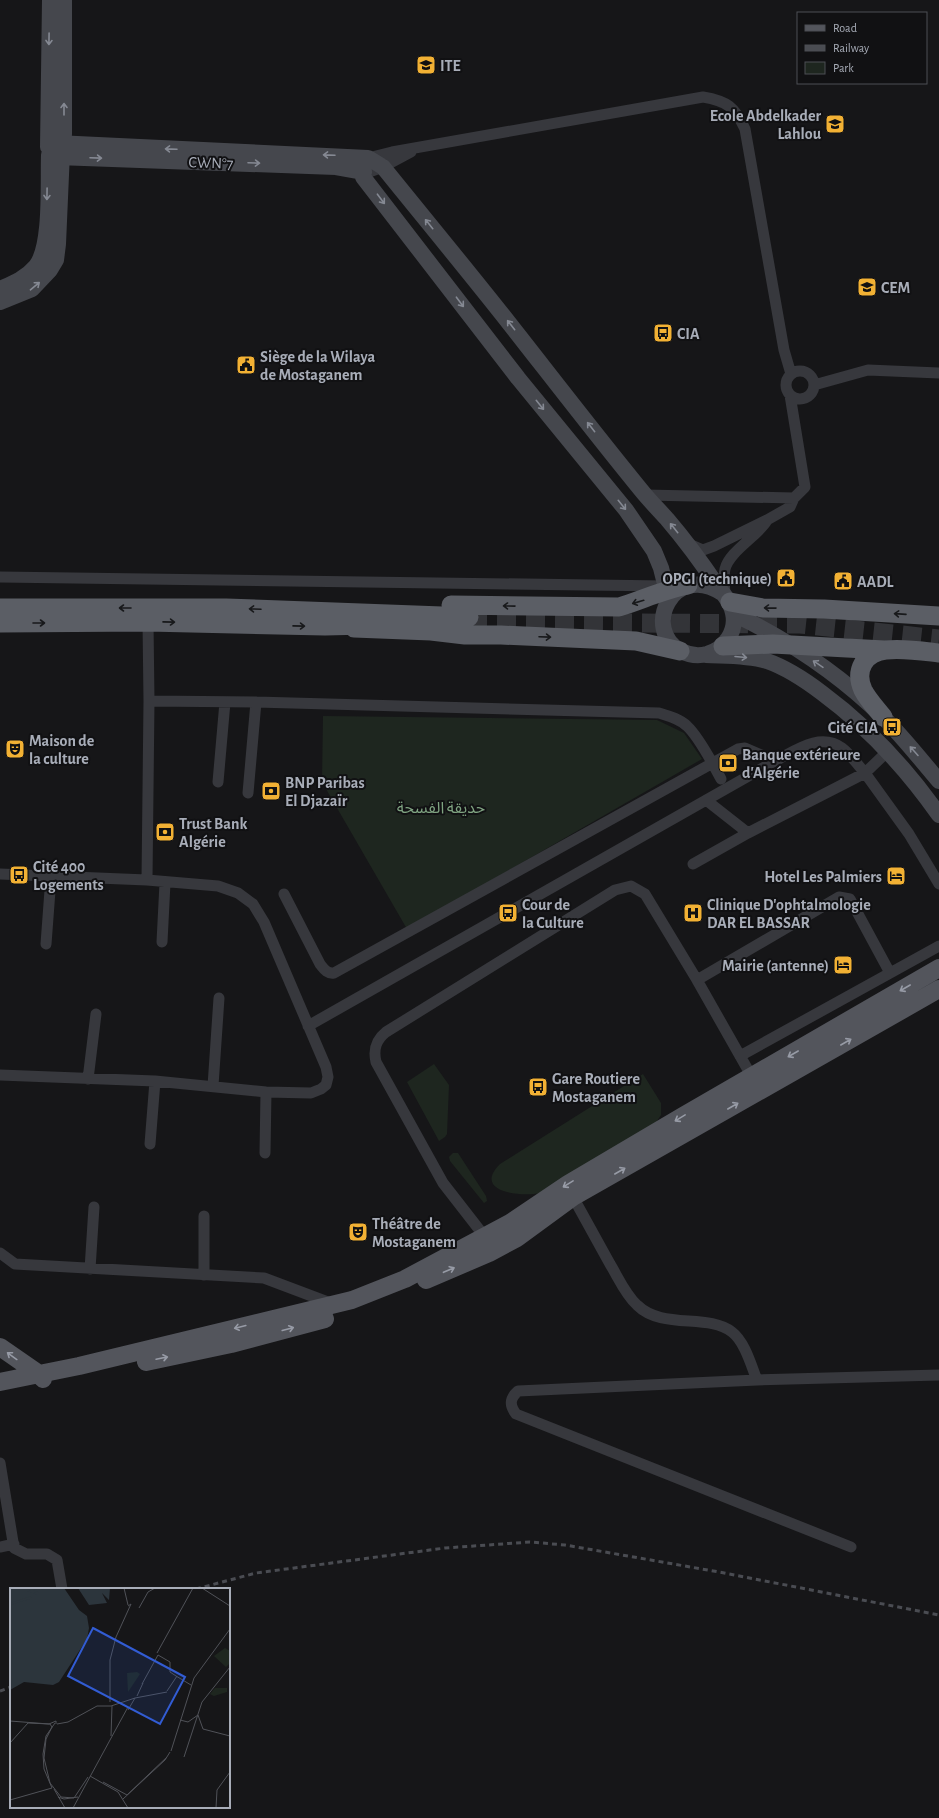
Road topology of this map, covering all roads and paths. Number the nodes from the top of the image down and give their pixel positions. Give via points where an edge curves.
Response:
1 (50, 0) edge
2 (64, 0) edge
3 (417, 149) junction
4 (57, 150) junction
5 (366, 169) junction
6 (0, 289) edge
7 (0, 302) edge
8 (939, 373) edge
9 (791, 374) junction
10 (814, 385) junction
11 (790, 395) junction
12 (645, 495) junction
13 (794, 498) junction
14 (767, 520) junction
15 (686, 543) junction
16 (0, 577) edge
17 (688, 585) joint
18 (668, 592) junction
19 (728, 602) junction
20 (0, 608) edge
21 (939, 616) edge
22 (323, 619) junction
23 (469, 620) tunnel mouth
24 (148, 622) junction
25 (0, 623) edge
26 (789, 645) junction
27 (723, 646) junction
28 (884, 650) junction
29 (680, 651) junction
30 (939, 653) edge
31 (702, 655) junction
32 (149, 701) junction
33 (224, 702) junction
34 (256, 702) junction
35 (883, 717) junction
36 (888, 751) junction
37 (775, 761) junction
38 (712, 762) junction
39 (865, 773) junction
40 (721, 779) dead end
41 (939, 781) edge
42 (218, 782) dead end
43 (248, 793) dead end
44 (706, 800) junction
45 (939, 815) edge
46 (748, 833) junction
47 (693, 864) dead end
48 (0, 874) edge
49 (51, 877) junction
50 (147, 880) junction
51 (165, 882) junction
52 (939, 884) edge
53 (284, 894) dead end
54 (162, 942) dead end
55 (46, 944) dead end
56 (939, 946) edge
57 (939, 968) edge
58 (890, 973) junction
59 (697, 980) junction
60 (939, 989) edge
61 (219, 998) dead end
62 (96, 1014) dead end
63 (308, 1026) junction
64 (740, 1056) junction
65 (0, 1076) edge
66 (752, 1077) junction
67 (88, 1079) junction
68 (155, 1081) junction
69 (213, 1086) junction
70 (266, 1092) junction
71 (150, 1144) dead end
72 (265, 1153) dead end
73 (573, 1197) junction
74 (94, 1207) dead end
75 (204, 1216) dead end
76 (485, 1237) junction
77 (0, 1253) edge
78 (90, 1269) junction
79 (204, 1275) junction
80 (333, 1304) junction
81 (0, 1347) edge
82 (939, 1375) edge
83 (42, 1378) junction
84 (757, 1380) junction
85 (0, 1382) edge
86 (0, 1392) edge
87 (0, 1463) edge
88 (14, 1544) junction
89 (0, 1546) edge
90 (851, 1547) dead end
91 (62, 1588) edge

1 -> 4 main road
4 -> 2 main road via 64,134
3 - 5 street
3 - 5 street via 392,152
3 - 9 street via 703,97 719,100 731,106 745,129 784,350
4 - 5 main road, CWN°7
4 -> 6 main road via 42,253 37,265 26,276
7 -> 4 main road via 32,289 56,260
12 -> 5 main road
5 -> 18 main road via 518,378 626,510 654,551
8 - 10 street via 868,370
9 - 10 street via 803,371 813,379
9 - 11 street via 786,384
10 - 11 street via 812,393 805,398 797,399
11 - 13 street via 805,487
12 - 13 street
15 -> 12 main road
13 - 14 street via 790,507
14 - 15 street via 703,550
14 - 19 street via 760,531 728,561 725,570
15 - 19 main road
16 - 18 street
17 - 18 highway via 675,587
17 - 19 main road via 712,586
18 -> 22 highway via 619,607 452,605
18 - 29 main road via 663,622 666,633
21 -> 19 highway via 763,608
19 - 26 main road
19 - 27 main road via 734,626
22 -> 20 highway via 226,608
22 - 23 highway
24 -> 22 highway
22 -> 29 highway via 465,636 501,635 636,641
25 -> 24 highway
24 - 32 street
26 - 27 highway via 756,643
26 - 28 highway
35 -> 26 main road via 830,672
27 - 31 main road
28 - 30 highway
28 - 35 highway via 867,658 860,672 863,689
29 - 31 main road
31 -> 36 main road via 754,658 794,673 841,707
32 - 33 street
32 - 50 street
33 - 34 street
33 - 42 street
34 - 38 street via 659,713 688,726
34 - 43 street
41 -> 35 main road
36 - 39 street
36 - 45 main road
37 - 38 street via 738,748
37 - 39 street via 813,742 828,742 841,748
37 - 44 street
38 - 40 street
38 - 53 street via 334,973 329,973 320,964
39 - 46 street
39 - 52 street via 909,834
44 - 46 street
44 - 63 street
46 - 47 street
48 - 49 street
49 - 50 street
49 - 55 street
50 - 51 street
51 - 54 street
51 - 63 street via 218,886 238,893 253,904 264,922
56 - 58 street
57 -> 66 main road
58 - 59 street via 850,899 839,898
58 - 64 street
59 - 64 street
59 - 76 street via 645,894 635,887 622,887 381,1036 375,1047 376,1062 444,1183
73 -> 60 main road
61 - 69 street
62 - 67 street
63 - 70 street via 326,1067 326,1085 310,1093
64 - 66 street
65 - 67 street
66 -> 76 main road via 574,1180
67 - 68 street
68 - 69 street
68 - 71 street
69 - 70 street
70 - 72 street
83 -> 73 main road via 231,1344 354,1311 489,1253 517,1238
73 - 84 street via 625,1289 637,1305 655,1316 716,1325 732,1331 740,1341
74 - 78 street
75 - 79 street
76 - 80 main road via 388,1287
77 - 78 street via 14,1264
78 - 79 street
79 - 80 street via 264,1278
80 -> 83 main road
83 -> 81 main road
82 - 84 street
83 - 85 main road
83 - 86 main road
84 - 90 street via 518,1391 513,1396 511,1409 516,1414
87 - 88 street
88 - 89 street
88 - 91 street via 14,1548 26,1554 47,1554 57,1560

